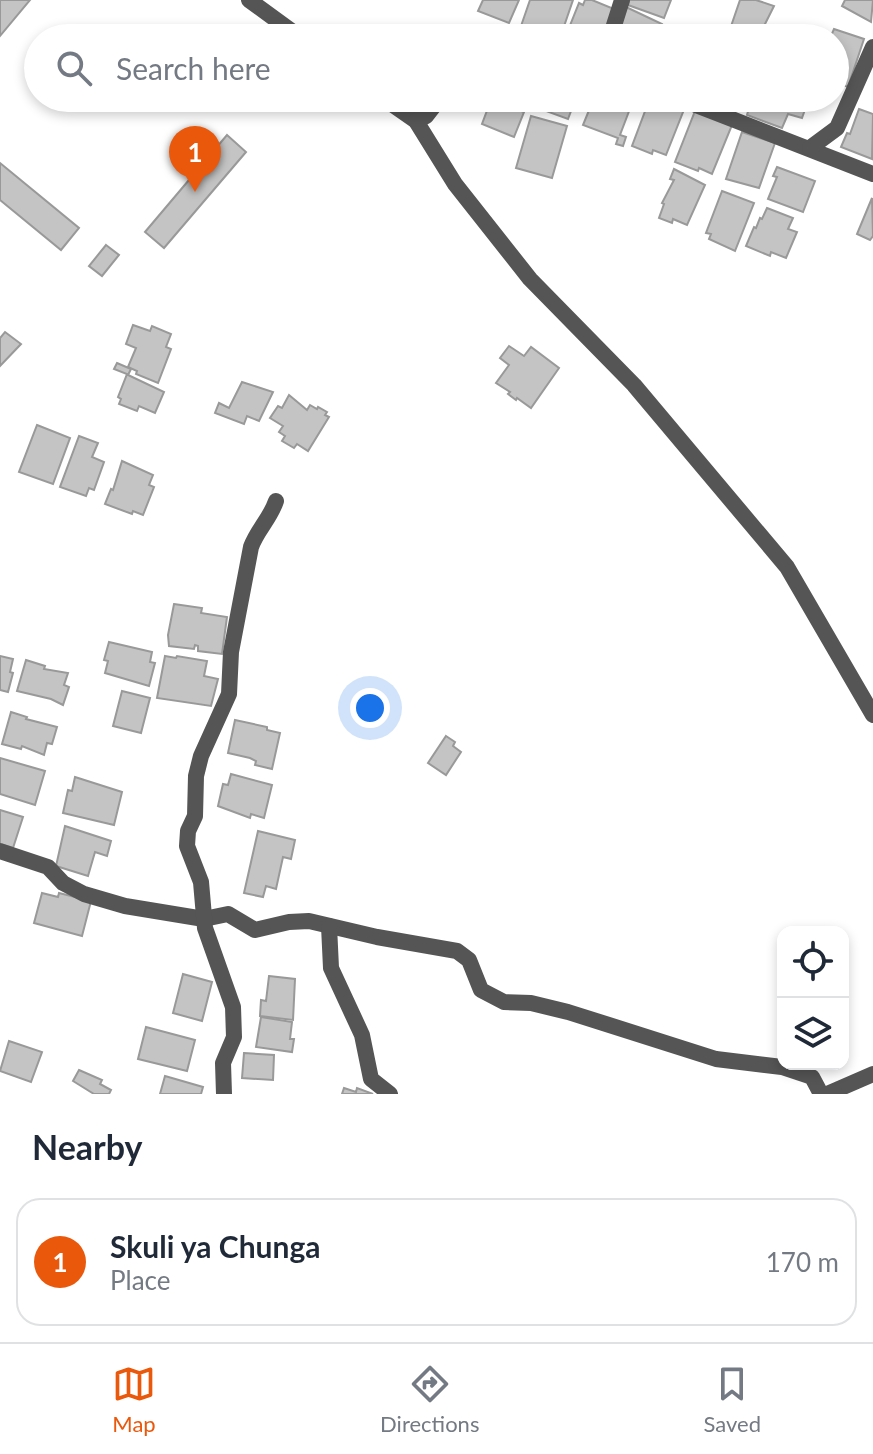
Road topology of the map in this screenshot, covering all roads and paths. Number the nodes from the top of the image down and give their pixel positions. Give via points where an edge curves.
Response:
1 (249, 0) edge
2 (622, 0) edge
3 (282, 24) edge
4 (614, 24) edge
5 (873, 47) edge
6 (849, 101) edge
7 (403, 112) edge
8 (429, 112) edge
9 (715, 112) edge
10 (844, 112) edge
11 (416, 121) junction
12 (810, 148) junction
13 (873, 174) edge
14 (276, 501) dead end
15 (873, 715) edge
16 (0, 851) edge
17 (204, 919) junction
18 (329, 926) junction
19 (873, 1074) edge
20 (224, 1094) edge
21 (390, 1094) edge
22 (821, 1094) edge
23 (827, 1094) edge

1 - 3 street
2 - 4 street
5 - 6 street
7 - 11 street
8 - 11 street
9 - 12 street
10 - 12 street via 837,128
11 - 15 street via 455,184 530,279 634,385 787,567
12 - 13 street
14 - 17 street via 255,533 234,630 229,694 196,776 195,816 187,846 201,882
16 - 17 street via 48,867 84,894
17 - 18 street via 228,914 255,930 289,922
17 - 20 street via 233,1007 234,1037 223,1063
18 - 21 street via 331,968 362,1035 371,1079
18 - 22 street via 457,951 469,960 481,990 504,1002 568,1012 716,1059 782,1067 812,1077
19 - 23 street

